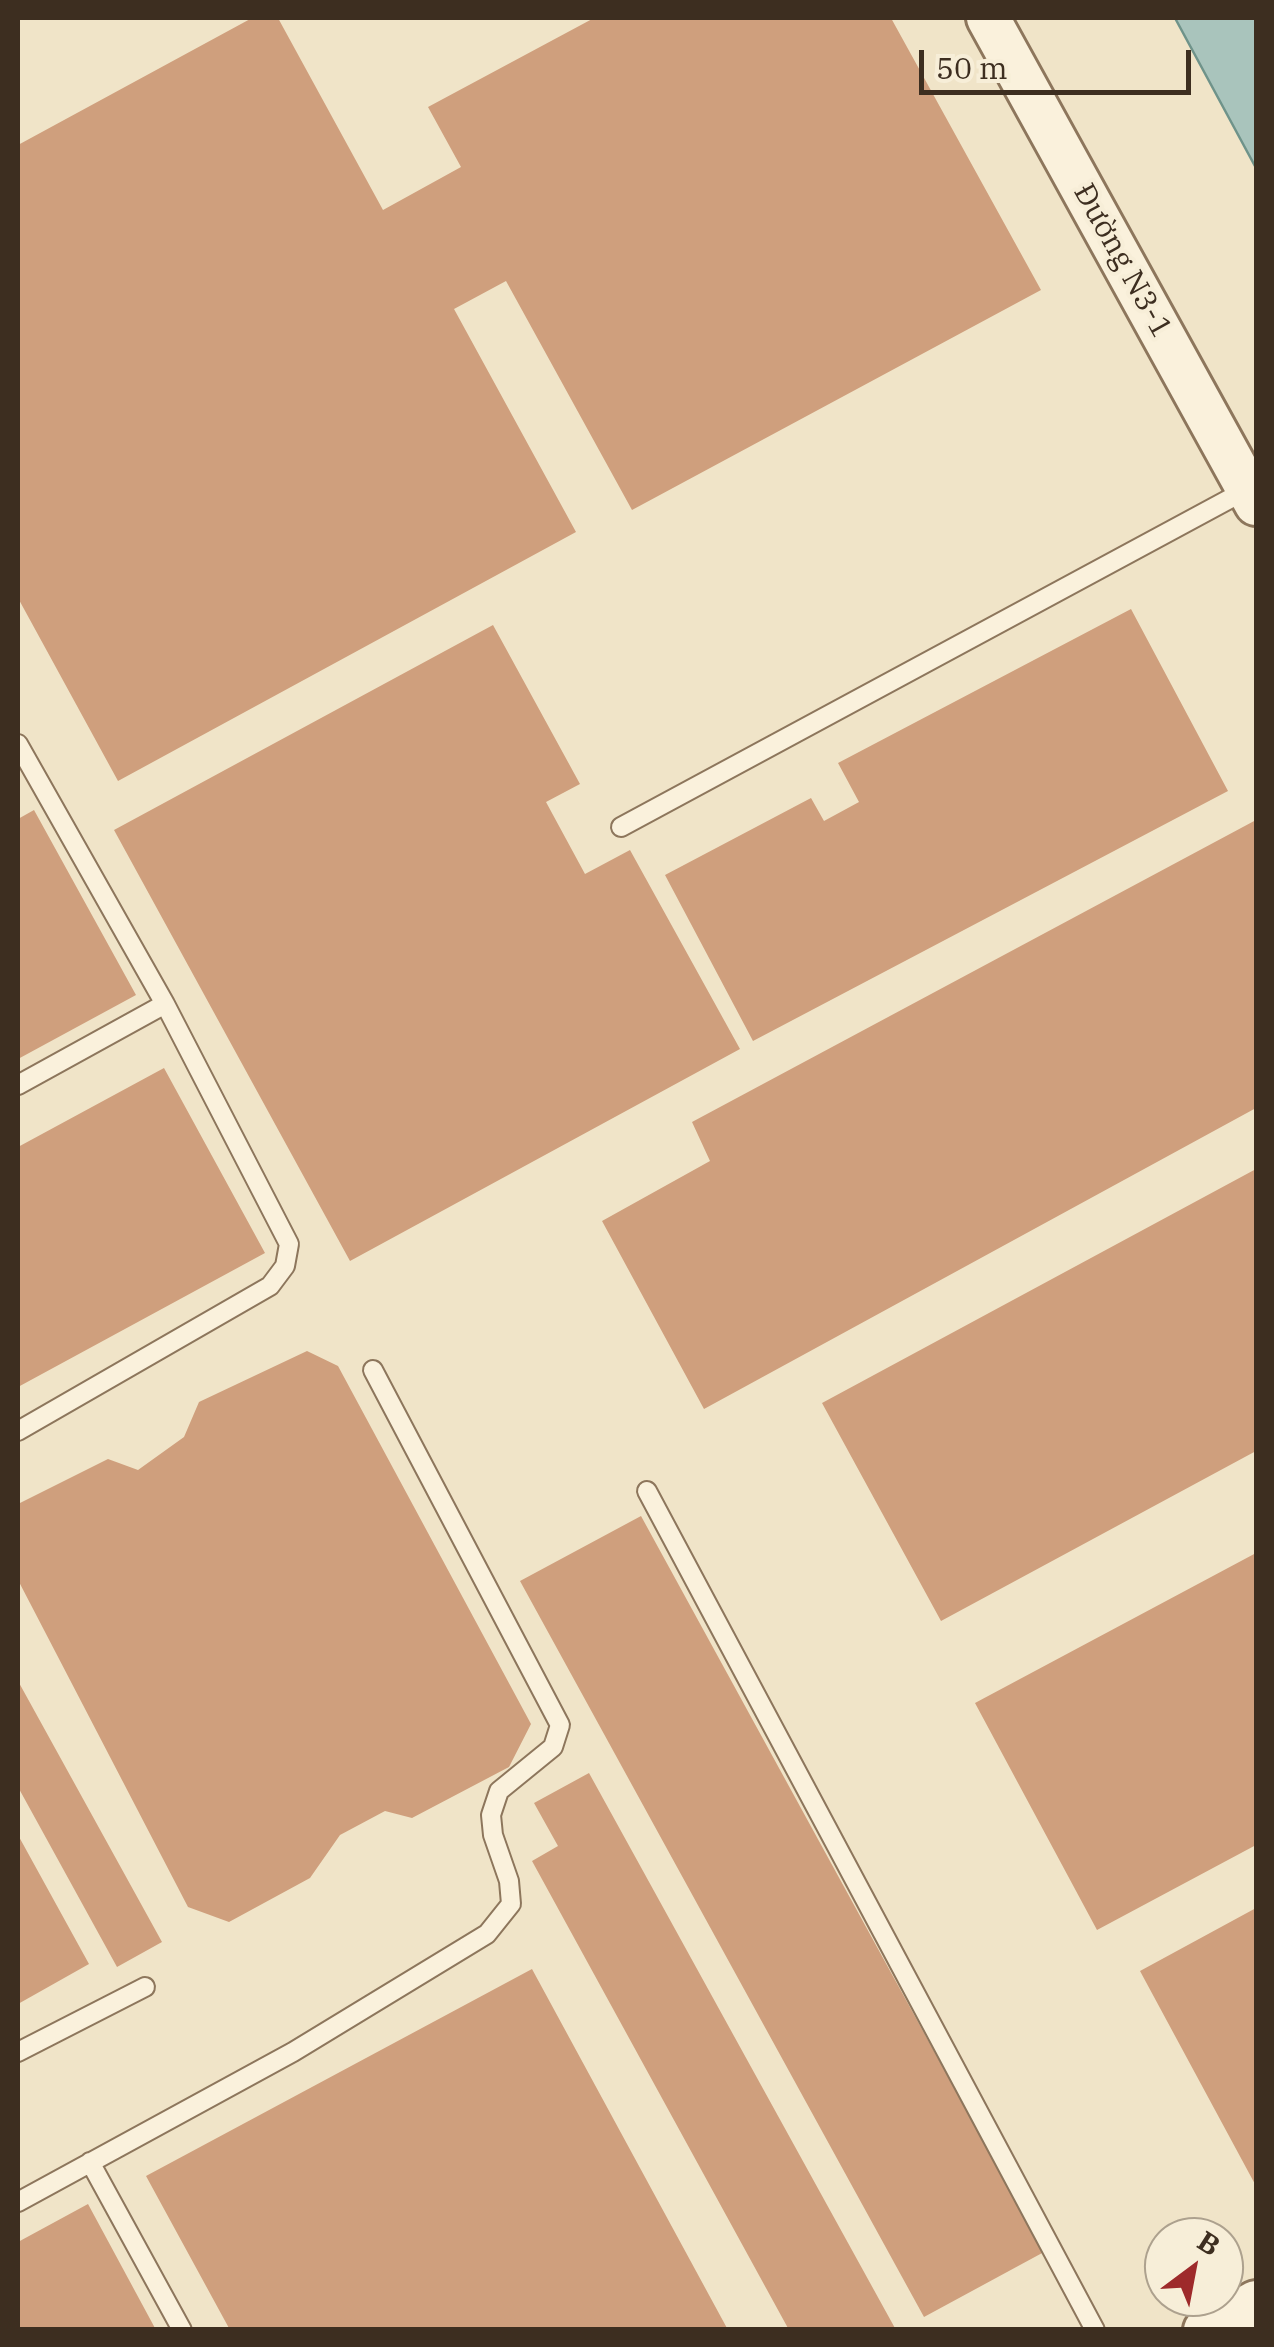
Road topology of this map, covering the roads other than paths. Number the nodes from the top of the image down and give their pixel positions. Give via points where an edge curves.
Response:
1 (988, 18) edge
2 (1252, 496) edge
3 (19, 751) edge
4 (622, 827) dead end
5 (166, 1004) junction
6 (18, 1085) edge
7 (373, 1370) dead end
8 (18, 1431) edge
9 (647, 1491) dead end
10 (145, 1987) dead end
11 (18, 2052) edge
12 (90, 2162) junction
13 (18, 2202) edge
14 (1256, 2302) edge
15 (182, 2330) edge
16 (1095, 2330) edge
17 (1206, 2330) edge

1 - 2 street, Đường N3-1
2 - 4 lane
3 - 5 lane
5 - 6 lane
5 - 8 lane via 289,1244 285,1266 270,1286
7 - 12 lane via 560,1724 553,1747 499,1791 491,1814 511,1904 487,1934 292,2052
9 - 16 lane
10 - 11 lane
12 - 13 lane
12 - 15 lane
14 - 17 street

